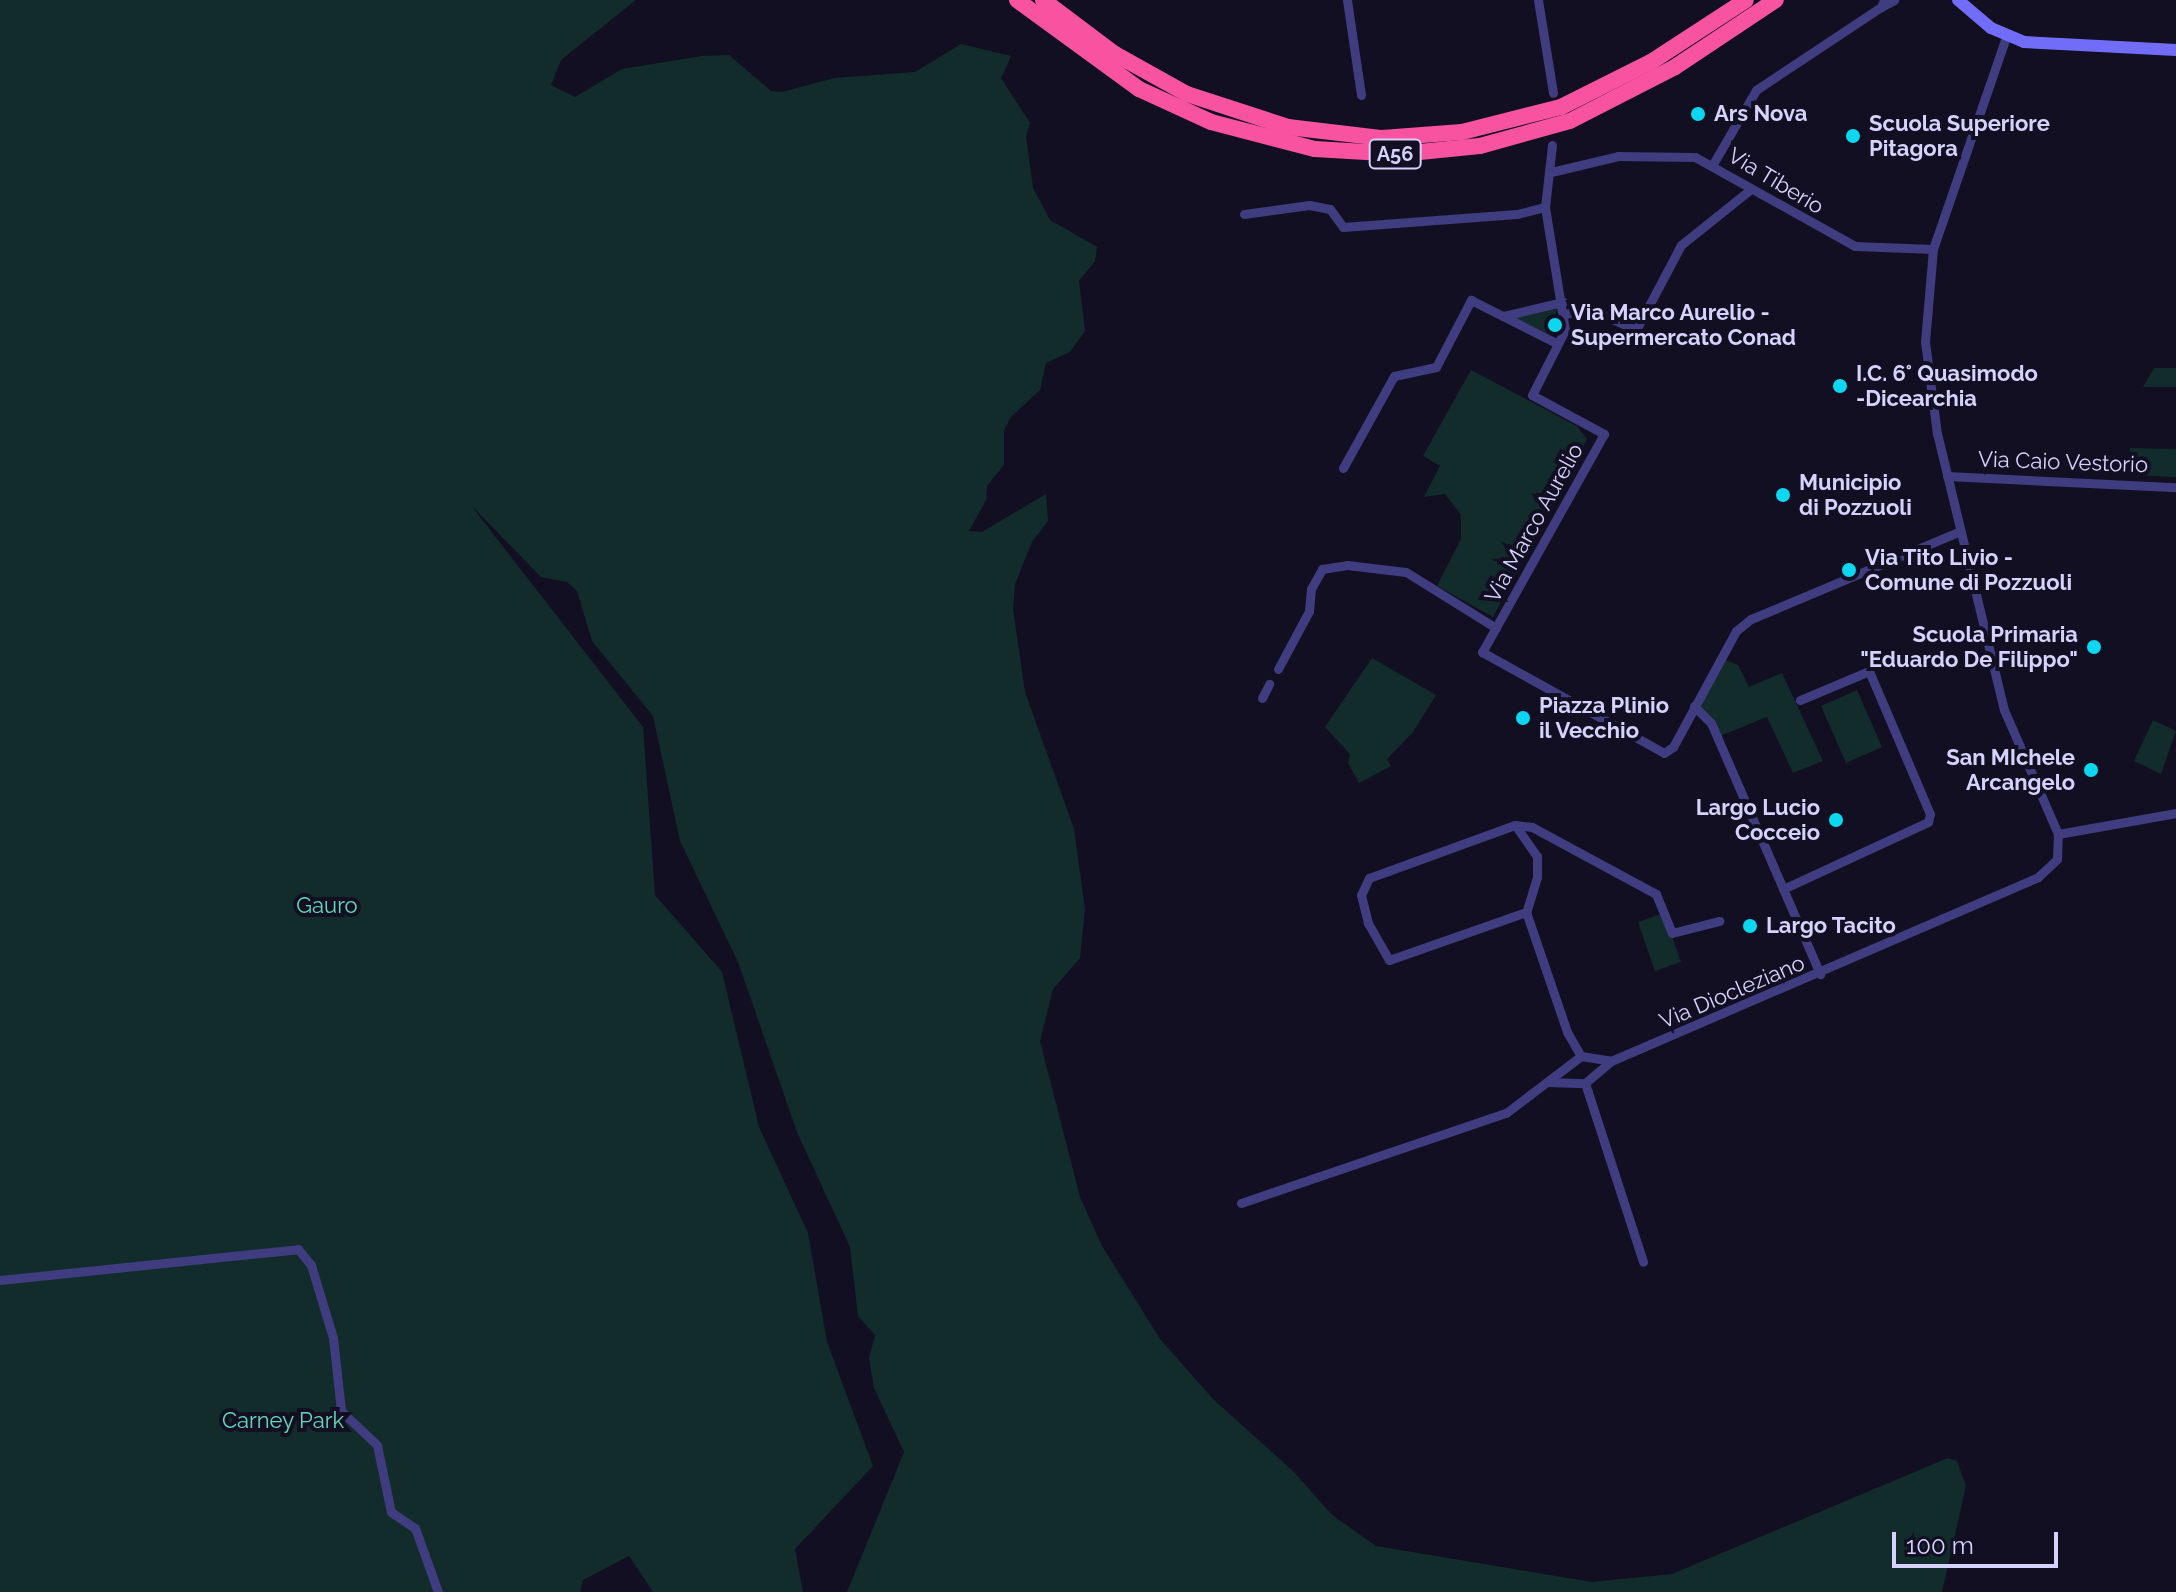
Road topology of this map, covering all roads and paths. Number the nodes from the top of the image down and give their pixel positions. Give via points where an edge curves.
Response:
1 (1017, 0) edge
2 (1043, 0) edge
3 (1347, 0) edge
4 (1538, 0) edge
5 (1746, 0) edge
6 (1776, 0) edge
7 (1894, 0) edge
8 (1958, 0) edge
9 (1882, 3) edge
10 (2006, 37) junction
11 (2176, 50) edge
12 (1553, 93) dead end
13 (1361, 95) dead end
14 (1552, 145) dead end
15 (1713, 164) junction
16 (1551, 172) junction
17 (1751, 189) junction
18 (1545, 207) junction
19 (1244, 214) dead end
20 (1933, 249) junction
21 (1563, 302) junction
22 (1565, 314) junction
23 (1503, 316) junction
24 (1558, 344) junction
25 (1343, 468) dead end
26 (1947, 476) junction
27 (2176, 487) edge
28 (1960, 531) junction
29 (1496, 628) junction
30 (1278, 669) dead end
31 (1269, 684) dead end
32 (1262, 698) dead end
33 (1800, 700) dead end
34 (1694, 706) junction
35 (2176, 813) edge
36 (1515, 825) junction
37 (2058, 834) junction
38 (1783, 889) junction
39 (1526, 912) junction
40 (1719, 921) dead end
41 (1820, 974) junction
42 (1581, 1056) junction
43 (1611, 1061) junction
44 (1547, 1082) junction
45 (1585, 1083) junction
46 (1241, 1203) dead end
47 (1643, 1262) dead end
48 (0, 1280) edge
49 (438, 1592) edge

1 - 6 highway, A56 via 1139,89 1211,122 1315,149 1400,154 1480,146 1570,121 1675,67
2 - 5 highway, A56 via 1115,54 1187,94 1288,127 1382,138 1462,132 1561,107 1651,62
3 - 13 street
4 - 12 street
7 - 9 street
8 - 10 street
9 - 15 street via 1756,90
10 - 11 street via 2072,48
10 - 20 street
14 - 16 street, Via Marco Aurelio
15 - 16 street, Via Tiberio via 1655,154
15 - 17 street, Via Tiberio
16 - 18 street, Via Marco Aurelio
17 - 20 street, Via Tiberio via 1855,246
17 - 22 street via 1681,245 1636,330 1590,309
18 - 19 street via 1517,214 1343,227 1330,209 1309,205
18 - 21 street, Via Marco Aurelio
20 - 26 street via 1925,342
21 - 22 street, Via Marco Aurelio
21 - 23 street
22 - 24 street, Via Marco Aurelio
23 - 24 street
23 - 25 street via 1471,300 1436,367 1394,376
24 - 29 street, Via Marco Aurelio via 1532,395 1604,434
26 - 27 street, Via Caio Vestorio
26 - 28 street
28 - 34 street via 1751,619 1736,631
28 - 37 street via 2004,710
29 - 30 street via 1406,572 1322,569 1311,589 1309,611
29 - 34 street, Via Marco Aurelio via 1482,652 1656,753 1673,747
31 - 32 street
33 - 38 street via 1869,671 1930,814 1928,822
34 - 38 street via 1711,723
35 - 37 street
36 - 39 street via 1537,856 1537,877
36 - 39 street via 1369,878 1361,895 1368,923 1389,960
36 - 40 street via 1532,827 1656,894 1672,933
37 - 41 street, Via Diocleziano via 2057,859 2038,877
38 - 41 street
39 - 42 street via 1567,1032
41 - 43 street, Via Diocleziano
42 - 43 street
42 - 44 street
43 - 45 street, Via Diocleziano
44 - 45 street
44 - 46 street via 1506,1113
45 - 47 street
48 - 49 street via 298,1249 311,1265 333,1338 341,1411 377,1445 391,1512 415,1528

